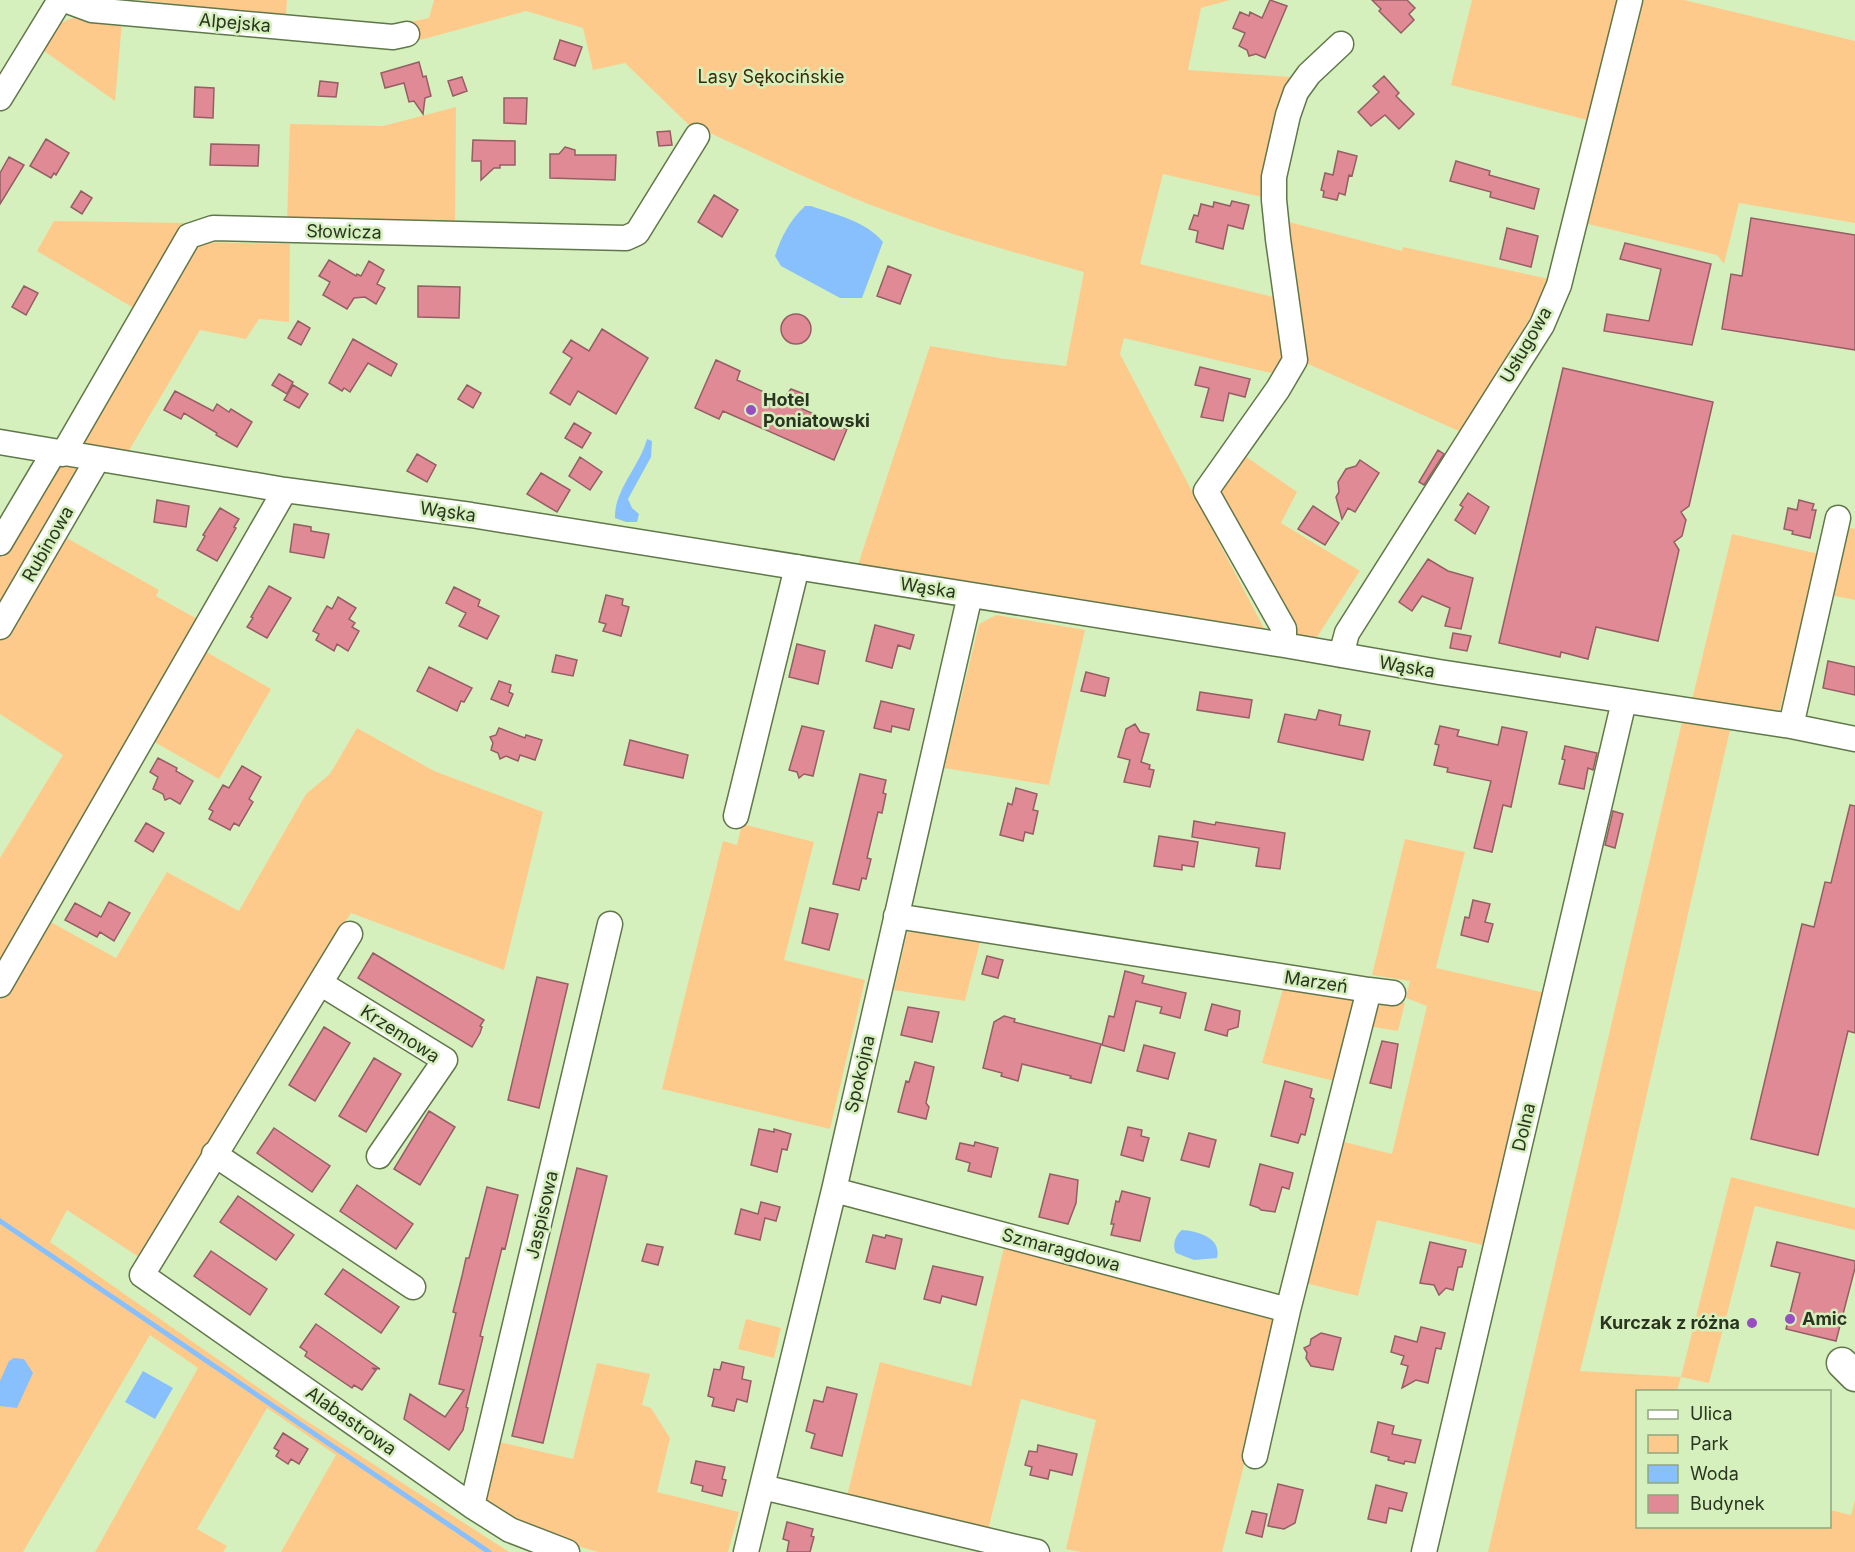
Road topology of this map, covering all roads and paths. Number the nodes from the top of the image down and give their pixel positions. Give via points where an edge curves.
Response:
1 (60, 0) edge
2 (65, 0) edge
3 (1630, 0) edge
4 (407, 34) dead end
5 (1341, 44) dead end
6 (0, 98) edge
7 (697, 136) dead end
8 (0, 442) edge
9 (58, 453) junction
10 (96, 460) junction
11 (285, 490) junction
12 (1838, 518) dead end
13 (0, 543) edge
14 (797, 567) junction
15 (970, 595) junction
16 (0, 627) edge
17 (1284, 645) junction
18 (1341, 655) junction
19 (1624, 701) junction
20 (1791, 726) junction
21 (1855, 738) edge
22 (736, 816) dead end
23 (896, 916) junction
24 (610, 924) dead end
25 (350, 934) dead end
26 (320, 983) junction
27 (0, 985) edge
28 (1369, 990) junction
29 (1393, 993) dead end
30 (214, 1154) junction
31 (379, 1156) dead end
32 (834, 1190) junction
33 (413, 1287) dead end
34 (1288, 1310) junction
35 (1255, 1456) dead end
36 (762, 1487) junction
37 (472, 1506) junction
38 (567, 1552) edge
39 (746, 1552) edge
40 (1037, 1552) edge
41 (1424, 1552) edge

1 - 6 street
2 - 4 street, Alpejska via 92,10 393,37
3 - 18 street, Usługowa via 1559,285 1542,325 1347,633
5 - 17 street via 1296,92 1274,177 1278,239 1295,360 1206,491 1284,629
7 - 9 street, Słowicza via 637,233 626,238 213,228 189,236
8 - 9 street, Wąska
9 - 10 street, Wąska
9 - 13 street, Słowicza
10 - 11 street, Wąska
10 - 16 street, Rubinowa
11 - 14 street, Wąska
11 - 27 street
12 - 20 street
14 - 15 street, Wąska
14 - 22 street
15 - 17 street, Wąska
15 - 23 street, Spokojna
17 - 18 street, Wąska
18 - 19 street, Wąska
19 - 20 street, Wąska
19 - 41 street, Dolna
20 - 21 street, Wąska
23 - 28 street, Marzeń
23 - 32 street, Spokojna
24 - 37 street, Jaspisowa
25 - 26 street
26 - 30 street
26 - 31 street, Krzemowa via 445,1060
28 - 29 street
28 - 34 street, Marzeń
30 - 33 street
30 - 37 street, Alabastrowa via 142,1275
32 - 34 street, Szmaragdowa
32 - 36 street, Spokojna
34 - 35 street, Marzeń
36 - 39 street, Spokojna
36 - 40 street
37 - 38 street, Alabastrowa via 510,1530

